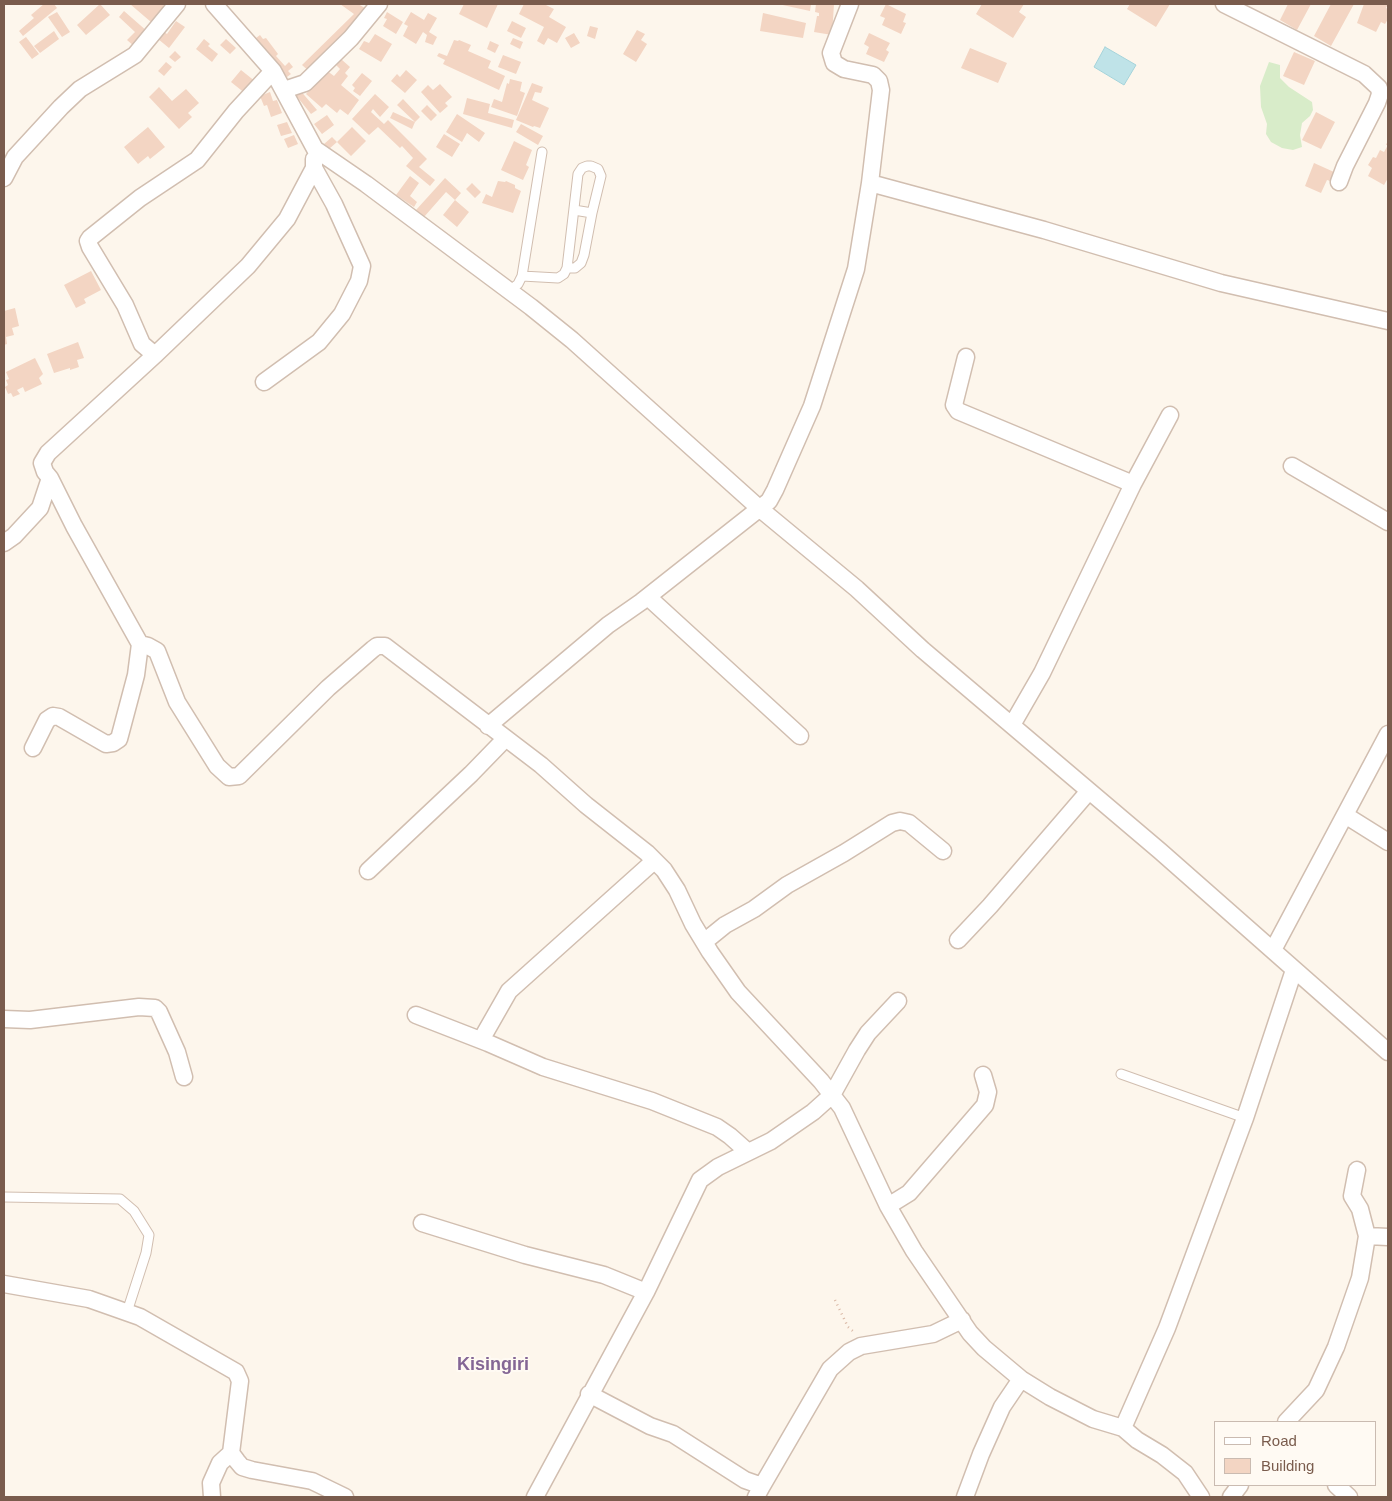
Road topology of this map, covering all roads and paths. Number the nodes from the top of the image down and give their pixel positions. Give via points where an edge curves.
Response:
1 (177, 4) edge
2 (214, 4) edge
3 (380, 4) edge
4 (850, 4) edge
5 (1224, 4) edge
6 (273, 71) junction
7 (284, 90) junction
8 (315, 149) junction
9 (542, 152) dead end
10 (314, 168) junction
11 (4, 178) edge
12 (1339, 182) dead end
13 (870, 183) junction
14 (574, 210) junction
15 (592, 213) junction
16 (567, 268) junction
17 (522, 276) junction
18 (509, 291) junction
19 (1388, 321) edge
20 (156, 355) junction
21 (966, 357) dead end
22 (264, 382) dead end
23 (1170, 415) dead end
24 (1292, 466) dead end
25 (50, 478) junction
26 (1133, 484) junction
27 (759, 508) junction
28 (1388, 522) edge
29 (4, 543) edge
30 (648, 597) junction
31 (140, 644) junction
32 (1012, 725) junction
33 (488, 726) junction
34 (1388, 734) edge
35 (800, 736) dead end
36 (505, 739) junction
37 (33, 748) dead end
38 (1089, 791) junction
39 (1345, 815) junction
40 (1388, 842) edge
41 (943, 851) dead end
42 (654, 861) junction
43 (368, 871) dead end
44 (958, 940) dead end
45 (704, 942) junction
46 (1273, 950) junction
47 (1294, 970) junction
48 (898, 1001) dead end
49 (416, 1016) dead end
50 (4, 1020) edge
51 (481, 1040) junction
52 (1388, 1052) edge
53 (1121, 1074) dead end
54 (983, 1075) dead end
55 (184, 1077) dead end
56 (832, 1095) junction
57 (1245, 1118) junction
58 (748, 1152) junction
59 (1357, 1170) dead end
60 (4, 1197) edge
61 (888, 1206) junction
62 (422, 1223) dead end
63 (1367, 1236) junction
64 (1388, 1237) edge
65 (4, 1284) edge
66 (646, 1292) junction
67 (835, 1300) dead end
68 (127, 1312) junction
69 (962, 1320) junction
70 (878, 1344) junction
71 (1021, 1379) junction
72 (589, 1394) junction
73 (1287, 1421) edge
74 (1123, 1428) junction
75 (231, 1453) junction
76 (1239, 1486) edge
77 (1337, 1486) edge
78 (759, 1492) edge
79 (212, 1497) edge
80 (345, 1497) edge
81 (535, 1497) edge
82 (965, 1497) edge
83 (1200, 1497) edge
84 (1231, 1497) edge
85 (1349, 1497) edge

1 - 11 street via 135,54 80,89 61,107 15,157
2 - 6 street
3 - 7 street via 305,83
4 - 13 street via 830,53 834,63 844,69 873,75 880,81
5 - 12 street via 1364,74 1379,88 1377,103
6 - 7 street
6 - 20 street via 197,160 140,198 88,242 125,305 142,344
7 - 8 street
8 - 10 street
8 - 18 street
9 - 17 lane
10 - 20 street via 287,219 248,266
10 - 22 street via 356,249 362,266 359,281 342,314 319,342
13 - 19 street via 1221,283
13 - 27 street via 856,269 818,390 775,490 769,501
14 - 15 lane
14 - 15 lane via 578,174 582,168 592,166 601,176
14 - 16 lane
15 - 16 lane via 584,255 575,268
16 - 17 lane via 558,278
17 - 18 lane
18 - 27 street via 572,340
20 - 25 street via 48,453 42,463
21 - 26 street via 954,405 958,411
23 - 26 street
24 - 28 street
25 - 29 street via 40,508
25 - 31 street
26 - 32 street via 1042,673
27 - 30 street
27 - 32 street
30 - 33 street via 601,631
30 - 35 street
31 - 33 street via 157,652 177,702 217,766 229,778 245,771 328,688 380,645
31 - 37 street via 136,675 119,739 106,744 53,716 47,720
32 - 38 street
33 - 36 street
34 - 39 street
36 - 42 street via 541,765
36 - 43 street
38 - 44 street
38 - 46 street
39 - 40 street
39 - 46 street
41 - 45 street via 909,822 892,823 786,885
42 - 45 street via 678,890
42 - 51 street via 509,991
45 - 56 street via 738,992
46 - 47 street
47 - 52 street
47 - 57 street
48 - 56 street via 868,1033
49 - 51 street
50 - 55 street via 155,1008 177,1052
51 - 58 street via 543,1067 652,1101 716,1126
53 - 57 lane
54 - 61 street via 988,1092 985,1105 909,1193
56 - 58 street via 771,1141
56 - 61 street via 842,1108
57 - 74 street via 1166,1328
58 - 66 street via 700,1180
59 - 63 street via 1352,1196 1360,1209
60 - 68 lane via 120,1199 134,1211 149,1235
61 - 69 street via 914,1251
62 - 66 street via 604,1275
63 - 64 street
63 - 73 street via 1360,1278 1336,1347 1316,1390
65 - 68 street via 89,1299
66 - 72 street
67 - 70 path via 848,1326 858,1336
68 - 75 street via 201,1351 239,1376
69 - 70 street via 933,1334
69 - 71 street via 984,1348
70 - 78 street via 861,1346 849,1352 830,1369
71 - 74 street via 1093,1419
71 - 82 street via 1002,1407
72 - 78 street via 650,1426 673,1434
72 - 81 street
74 - 83 street via 1185,1474
75 - 79 street via 220,1464 212,1483
75 - 80 street via 242,1467 312,1481
76 - 84 street
77 - 85 street

